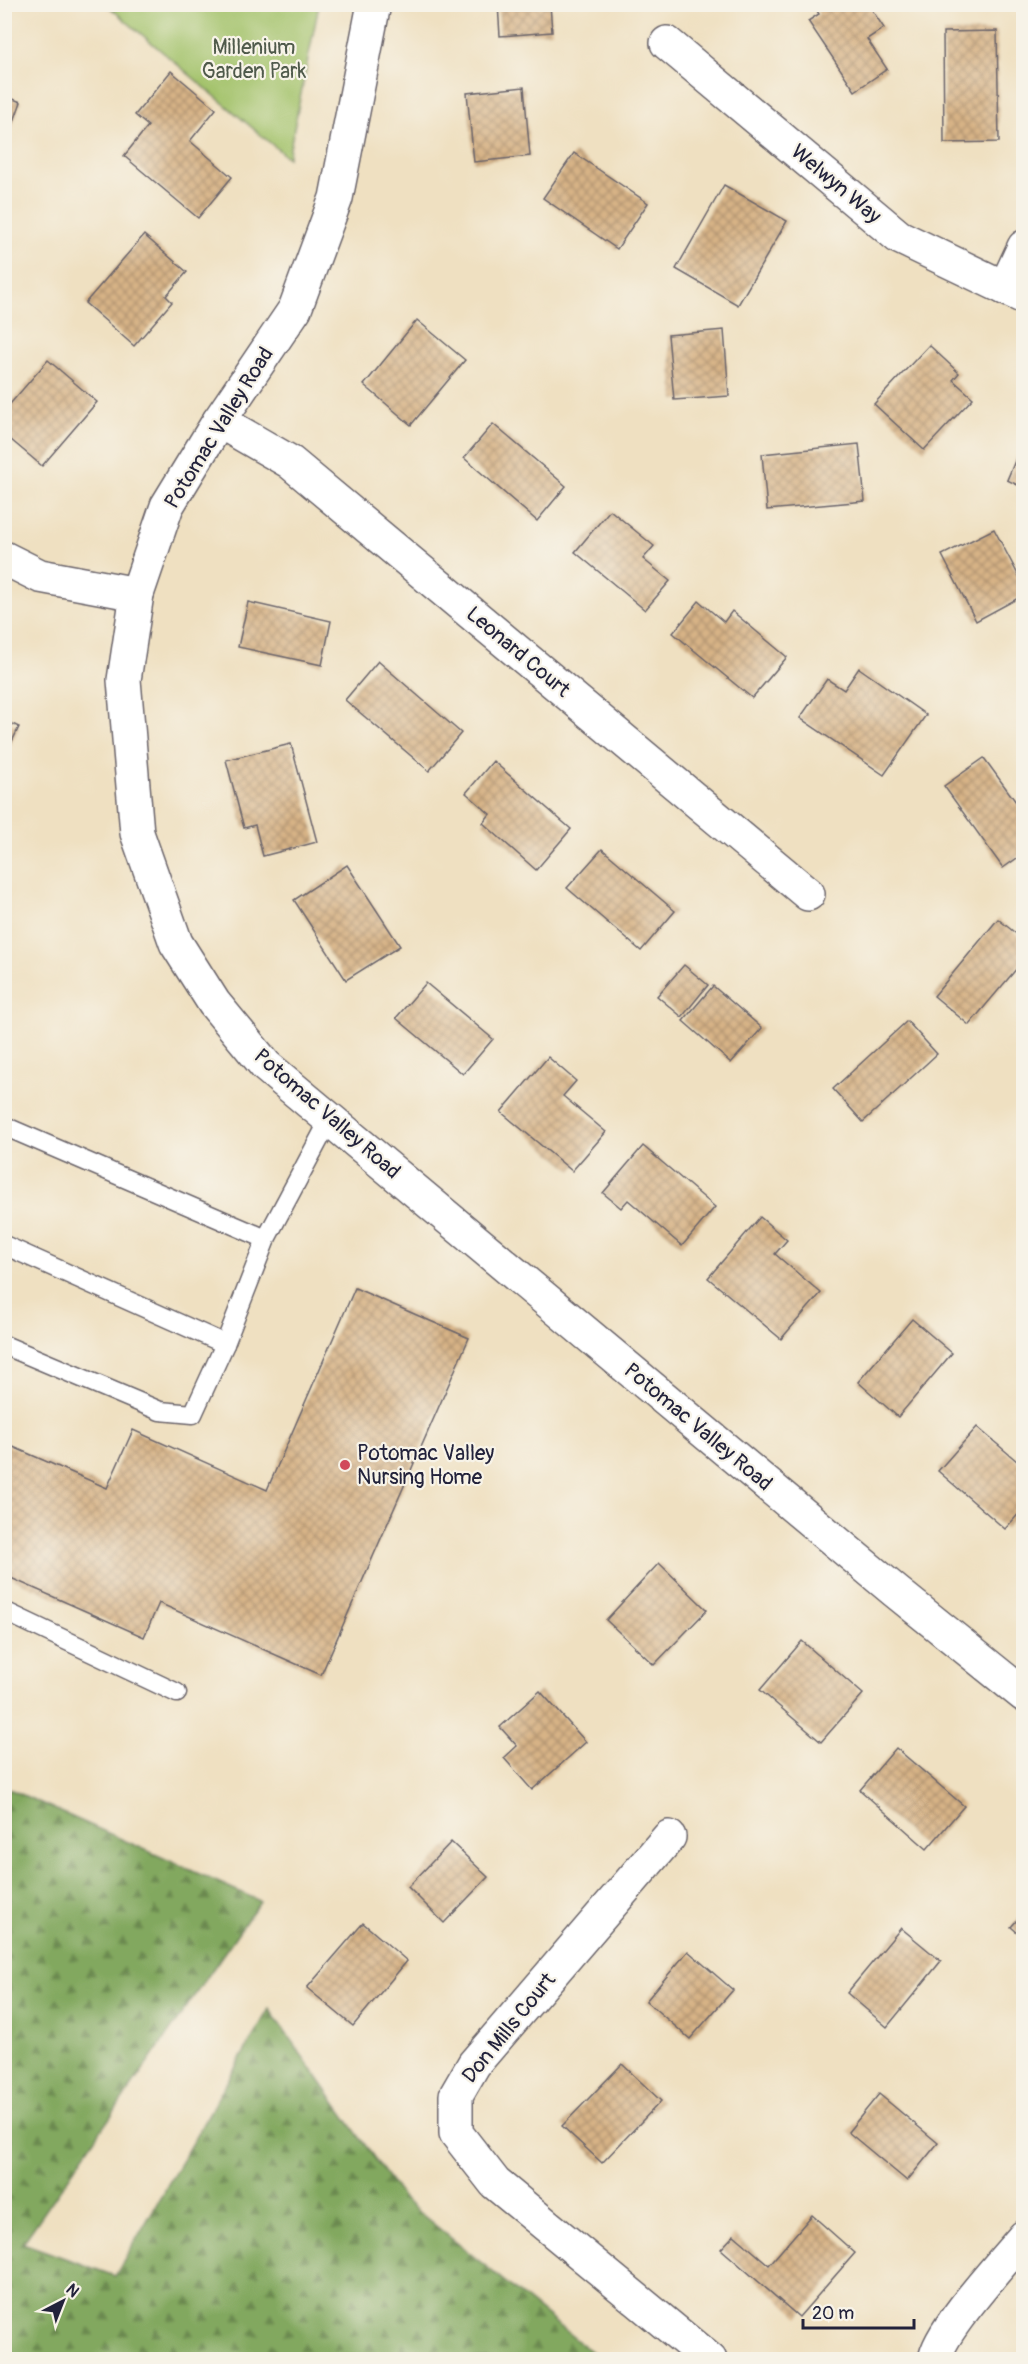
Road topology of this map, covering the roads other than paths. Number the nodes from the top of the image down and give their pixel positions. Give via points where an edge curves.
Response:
1 (374, 4) edge
2 (667, 43) dead end
3 (1023, 247) edge
4 (1014, 293) edge
5 (219, 421) junction
6 (4, 558) edge
7 (137, 594) junction
8 (808, 894) dead end
9 (330, 1119) junction
10 (4, 1126) edge
11 (266, 1239) junction
12 (4, 1245) edge
13 (225, 1344) junction
14 (4, 1345) edge
15 (4, 1611) edge
16 (177, 1693) dead end
17 (1023, 1695) edge
18 (669, 1837) dead end
19 (1023, 2237) edge
20 (711, 2360) edge
21 (935, 2360) edge

1 - 5 street, Potomac Valley Road via 336,198 295,309
2 - 4 street, Welwyn Way via 899,237
3 - 4 street
5 - 7 street, Potomac Valley Road via 167,506
5 - 8 street, Leonard Court via 290,462
6 - 7 street via 40,576
7 - 9 street, Potomac Valley Road via 124,680 137,833 176,943 214,1004 266,1066
9 - 11 lane
9 - 17 street, Potomac Valley Road
10 - 11 lane
11 - 13 lane
12 - 13 lane
13 - 14 lane via 193,1414 160,1412
15 - 16 lane
18 - 20 street, Don Mills Court via 474,2064 456,2095 456,2133 495,2183
19 - 21 street via 961,2313 936,2351

